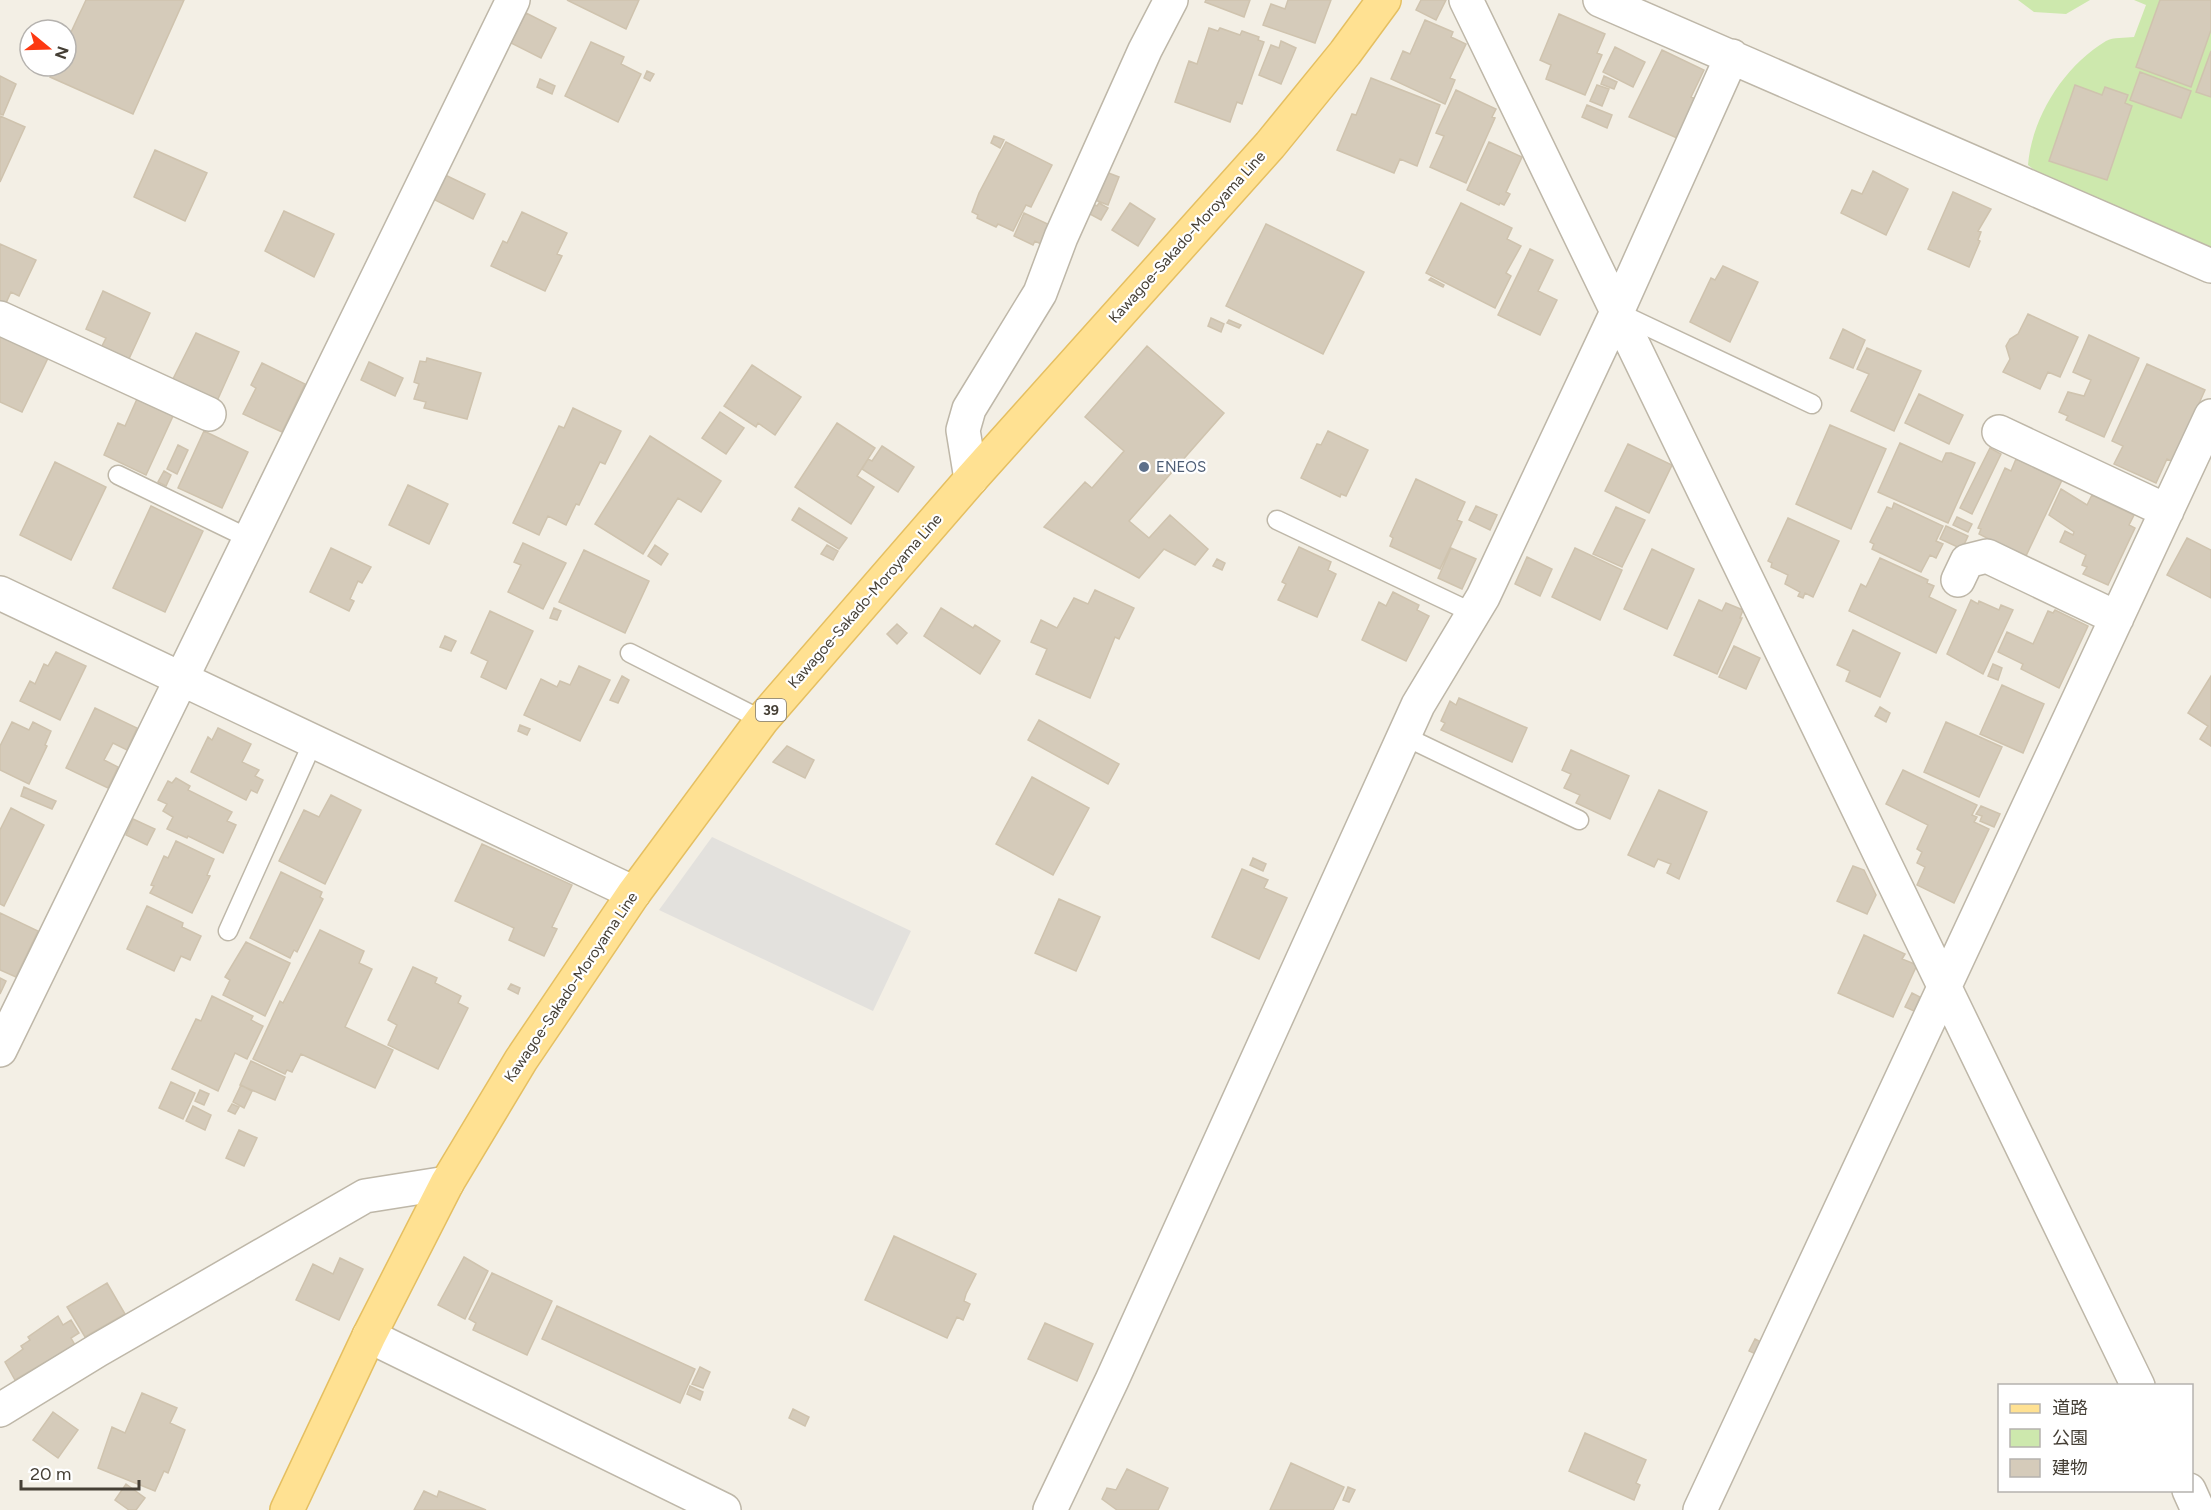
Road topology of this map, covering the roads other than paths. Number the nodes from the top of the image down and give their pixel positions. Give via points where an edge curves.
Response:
1 (513, 0) edge
2 (1171, 0) edge
3 (1384, 0) edge
4 (1466, 0) edge
5 (1600, 0) edge
6 (1732, 56) junction
7 (2211, 266) edge
8 (1617, 312) junction
9 (0, 318) edge
10 (1812, 404) dead end
11 (209, 414) dead end
12 (2211, 416) edge
13 (1999, 432) dead end
14 (118, 475) dead end
15 (971, 479) junction
16 (2167, 511) junction
17 (1278, 520) dead end
18 (250, 539) junction
19 (1958, 580) dead end
20 (0, 593) edge
21 (1473, 613) junction
22 (2117, 618) junction
23 (630, 653) dead end
24 (182, 681) junction
25 (762, 720) junction
26 (1404, 736) junction
27 (313, 742) junction
28 (1580, 820) dead end
29 (634, 892) junction
30 (228, 931) dead end
31 (1944, 989) junction
32 (0, 1050) edge
33 (447, 1183) junction
34 (369, 1336) junction
35 (2137, 1384) edge
36 (0, 1410) edge
37 (2189, 1492) edge
38 (287, 1510) edge
39 (724, 1510) edge
40 (1050, 1510) edge
41 (1700, 1510) edge
42 (2198, 1510) edge

1 - 18 street
2 - 15 street via 1075,206 1040,293 969,409 963,430
3 - 15 main road, Kawagoe-Sakado-Moroyama Line / 39 via 1270,145
4 - 8 street
5 - 6 street
6 - 7 street
6 - 8 street
8 - 10 lane
8 - 21 street
8 - 31 street
9 - 11 street
12 - 16 street
13 - 16 street
14 - 18 lane
15 - 25 main road, Kawagoe-Sakado-Moroyama Line / 39
16 - 22 street
17 - 21 lane
18 - 24 street
19 - 22 street via 1967,561 1987,556
20 - 24 street
21 - 26 street
22 - 31 street
23 - 25 lane
24 - 27 street
24 - 32 street
25 - 29 main road, Kawagoe-Sakado-Moroyama Line / 39
26 - 28 lane
26 - 40 street
27 - 29 street
27 - 30 lane
29 - 33 main road, Kawagoe-Sakado-Moroyama Line / 39 via 521,1060
31 - 35 street
31 - 41 street
33 - 34 main road, Kawagoe-Sakado-Moroyama Line / 39
33 - 36 street via 365,1196
34 - 38 main road, Kawagoe-Sakado-Moroyama Line / 39
34 - 39 street
37 - 42 street

